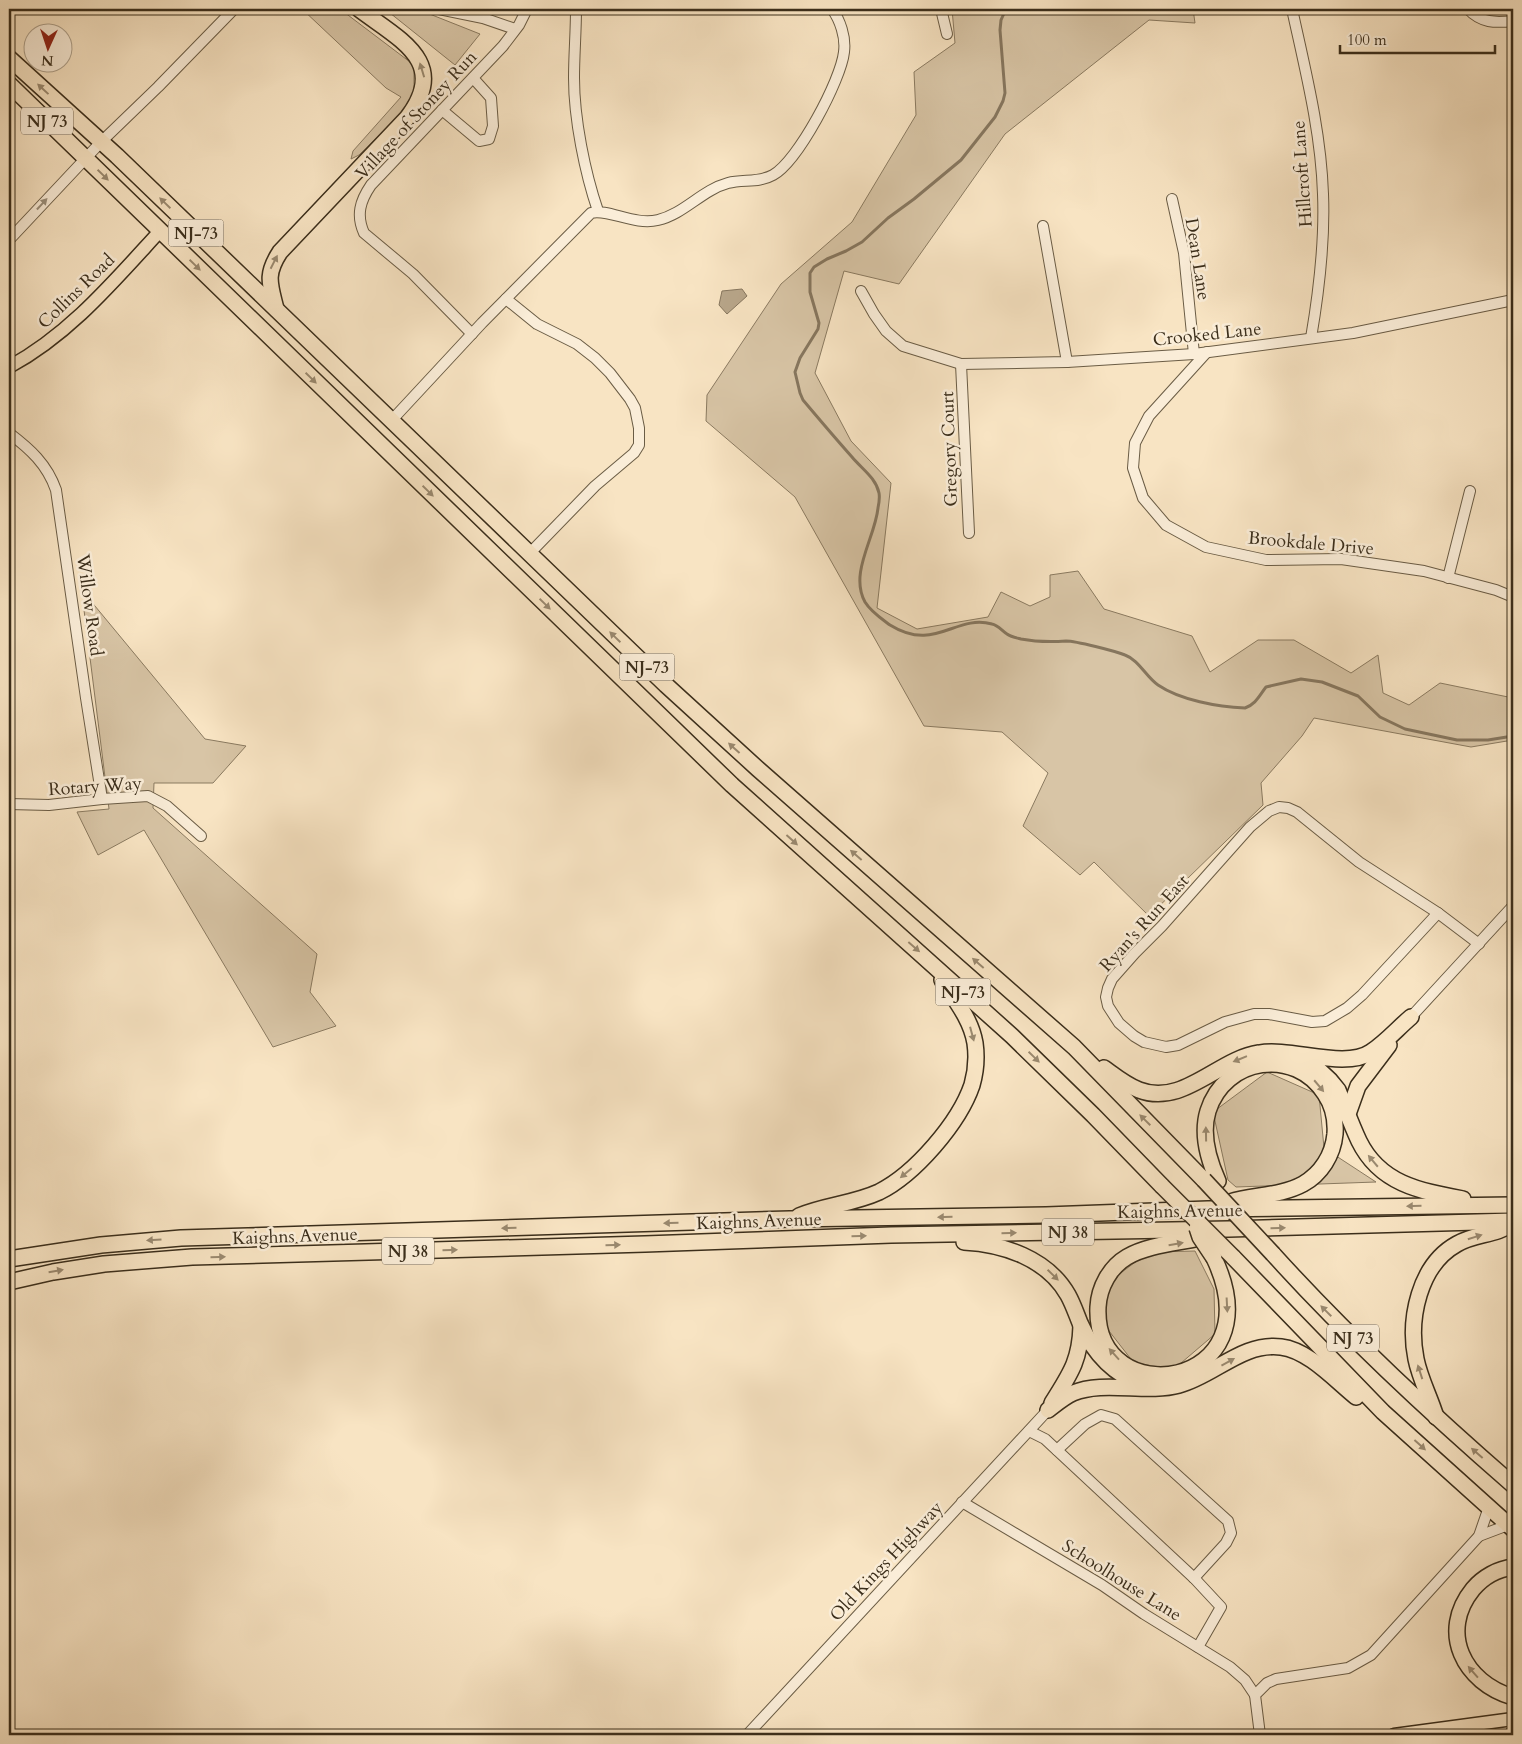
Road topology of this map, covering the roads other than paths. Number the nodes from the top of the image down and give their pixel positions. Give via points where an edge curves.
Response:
1 (234, 9) edge
2 (359, 9) edge
3 (439, 9) edge
4 (527, 9) edge
5 (576, 9) edge
6 (832, 9) edge
7 (941, 9) edge
8 (1292, 9) edge
9 (1468, 9) edge
10 (1513, 21) edge
11 (515, 30) junction
12 (947, 34) dead end
13 (9, 58) edge
14 (473, 78) junction
15 (9, 84) edge
16 (442, 110) junction
17 (101, 142) junction
18 (85, 158) junction
19 (1172, 199) dead end
20 (598, 211) junction
21 (1044, 226) dead end
22 (160, 231) junction
23 (9, 240) edge
24 (861, 292) dead end
25 (506, 299) junction
26 (1513, 300) edge
27 (276, 309) junction
28 (472, 334) junction
29 (1311, 338) junction
30 (1207, 352) junction
31 (1194, 354) junction
32 (1067, 362) junction
33 (961, 364) junction
34 (9, 367) edge
35 (392, 421) junction
36 (9, 433) edge
37 (1470, 491) dead end
38 (969, 533) dead end
39 (530, 554) junction
40 (1448, 578) junction
41 (1513, 597) edge
42 (102, 799) junction
43 (9, 804) edge
44 (201, 836) dead end
45 (1513, 906) edge
46 (1438, 912) junction
47 (1479, 944) junction
48 (930, 962) junction
49 (1411, 1017) junction
50 (1074, 1047) junction
51 (1288, 1053) junction
52 (1348, 1114) junction
53 (1211, 1180) junction
54 (1498, 1205) junction
55 (1513, 1205) edge
56 (1208, 1209) junction
57 (790, 1219) junction
58 (1193, 1219) junction
59 (1513, 1222) edge
60 (1229, 1229) junction
61 (908, 1234) junction
62 (9, 1259) edge
63 (9, 1282) edge
64 (1081, 1324) junction
65 (1150, 1388) junction
66 (1048, 1410) junction
67 (1383, 1412) junction
68 (1436, 1418) junction
69 (1029, 1430) junction
70 (1057, 1450) junction
71 (1513, 1485) edge
72 (962, 1502) junction
73 (1489, 1507) junction
74 (1511, 1527) edge
75 (1479, 1536) junction
76 (1513, 1567) edge
77 (1194, 1578) junction
78 (1198, 1647) junction
79 (1255, 1695) junction
80 (1513, 1697) edge
81 (1513, 1719) edge
82 (747, 1735) edge
83 (1260, 1735) edge
84 (1394, 1735) edge

1 - 17 street
27 -> 2 highway via 270,272 280,252 407,118 418,104 422,92 422,66 415,53
3 - 11 street via 483,18
4 - 11 street, Village of Stoney Run
5 - 20 street via 576,113
6 - 20 street via 840,25 844,50 838,75 791,159 774,175 718,186 673,214 657,220 626,219
7 - 12 street
8 - 29 street, Hillcroft Lane via 1311,96 1323,192 1318,299
9 - 10 street via 1486,22
11 - 14 street, Village of Stoney Run
17 -> 13 highway, NJ 73
14 - 16 street, Village of Stoney Run
14 - 16 street via 491,98 494,126 489,139 479,141
15 - 18 highway, NJ 73
16 - 28 street, Village of Stoney Run via 371,185 359,214 360,224 364,234 413,274
17 - 18 street
27 -> 17 highway, NJ-73
18 -> 22 highway, NJ-73
23 -> 18 street
19 - 31 street, Dean Lane via 1184,253
20 - 25 street via 584,218
21 - 32 street
22 - 34 main road, Collins Road via 68,327
22 -> 48 highway, NJ-73 via 732,786
24 - 33 street, Crooked Lane via 886,331 903,346
25 - 28 street
25 - 39 street via 537,324 577,344 605,368 630,398 639,428 639,445 634,453 596,486
26 - 29 street, Crooked Lane via 1353,333
27 - 35 highway, NJ-73
28 - 35 street
29 - 30 street, Crooked Lane
30 - 31 street, Crooked Lane
30 - 40 street, Brookdale Drive via 1149,416 1135,443 1133,468 1144,498 1166,524 1206,547 1266,560 1341,560 1424,571
31 - 32 street, Crooked Lane
32 - 33 street, Crooked Lane
33 - 38 street, Gregory Court
35 - 39 highway, NJ-73
36 - 42 street, Willow Road via 39,459 56,490
37 - 40 street
50 -> 39 highway, NJ-73 via 720,734
40 - 41 street, Brookdale Drive
42 - 43 street, Rotary Way via 49,805
42 - 44 street, Rotary Way via 148,796 168,806
45 - 47 street
46 - 46 street, Ryan's Run East via 1359,862 1298,812 1279,808 1269,811 1250,827 1119,971 1108,988 1108,1006 1126,1030 1144,1042 1166,1047 1178,1045 1225,1022 1254,1014 1325,1021 1362,995
46 - 47 street, Ryan's Run East
47 - 49 street
48 -> 57 highway via 966,1016 974,1042 974,1077 963,1104 928,1152 889,1186 860,1199 818,1208
48 -> 58 highway, NJ-73, bridge via 1093,1115
49 - 51 highway via 1371,1052 1357,1058
49 - 52 highway via 1362,1079
51 -> 50 highway via 1251,1054 1181,1090 1157,1094 1131,1087
53 -> 50 highway, NJ-73
51 - 52 highway via 1324,1073 1338,1090
54 -> 52 highway via 1426,1192 1393,1179 1364,1150
53 -> 56 highway via 1206,1120 1215,1094 1227,1081 1249,1067 1276,1064 1295,1068 1317,1084 1331,1105 1335,1131 1332,1148 1320,1171 1296,1188
68 -> 53 highway, NJ 73, bridge via 1338,1323 1237,1214
54 - 55 highway, Kaighns Avenue / NJ 38
54 -> 56 highway, Kaighns Avenue / NJ 38
56 -> 57 highway, Kaighns Avenue / NJ 38
57 -> 62 highway, Kaighns Avenue / NJ 38 via 181,1238 100,1244
58 -> 60 highway, bridge via 1200,1237 1214,1258 1224,1283 1227,1312 1221,1338 1198,1365 1172,1375 1146,1374 1122,1362 1105,1343 1098,1318 1100,1293 1109,1273 1134,1253 1193,1241
58 - 67 highway, NJ 73, bridge
60 -> 59 highway, Kaighns Avenue / NJ 38
68 -> 59 highway via 1414,1351 1414,1323 1423,1285 1432,1268 1450,1248 1477,1236 1503,1230
61 -> 60 highway, Kaighns Avenue / NJ 38
63 -> 61 highway, Kaighns Avenue / NJ 38 via 104,1264 192,1258
61 -> 64 highway via 990,1245 1032,1260 1062,1285
64 - 65 highway via 1096,1352 1110,1367
64 - 66 highway via 1076,1363
65 - 66 highway via 1087,1389 1066,1397
65 -> 67 highway via 1185,1384 1248,1351 1282,1347 1304,1355 1359,1400
66 - 69 street, Old Kings Highway
67 -> 73 highway, NJ 73
71 -> 68 highway, NJ 73
69 - 70 street
69 - 72 street, Old Kings Highway
70 - 77 street
70 - 77 street via 1085,1424 1101,1415 1115,1419 1228,1521 1231,1533 1226,1543
72 - 78 street, Schoolhouse Lane via 1102,1585
72 - 82 street, Old Kings Highway
73 - 74 highway, NJ 73
73 - 75 street
74 - 75 street
75 - 79 street via 1371,1655 1348,1668 1276,1679
80 -> 76 highway via 1487,1686 1472,1673 1457,1640 1462,1607 1476,1586 1492,1574
77 - 78 street via 1221,1607
78 - 79 street, Schoolhouse Lane via 1245,1680
79 - 83 street
81 - 84 main road

